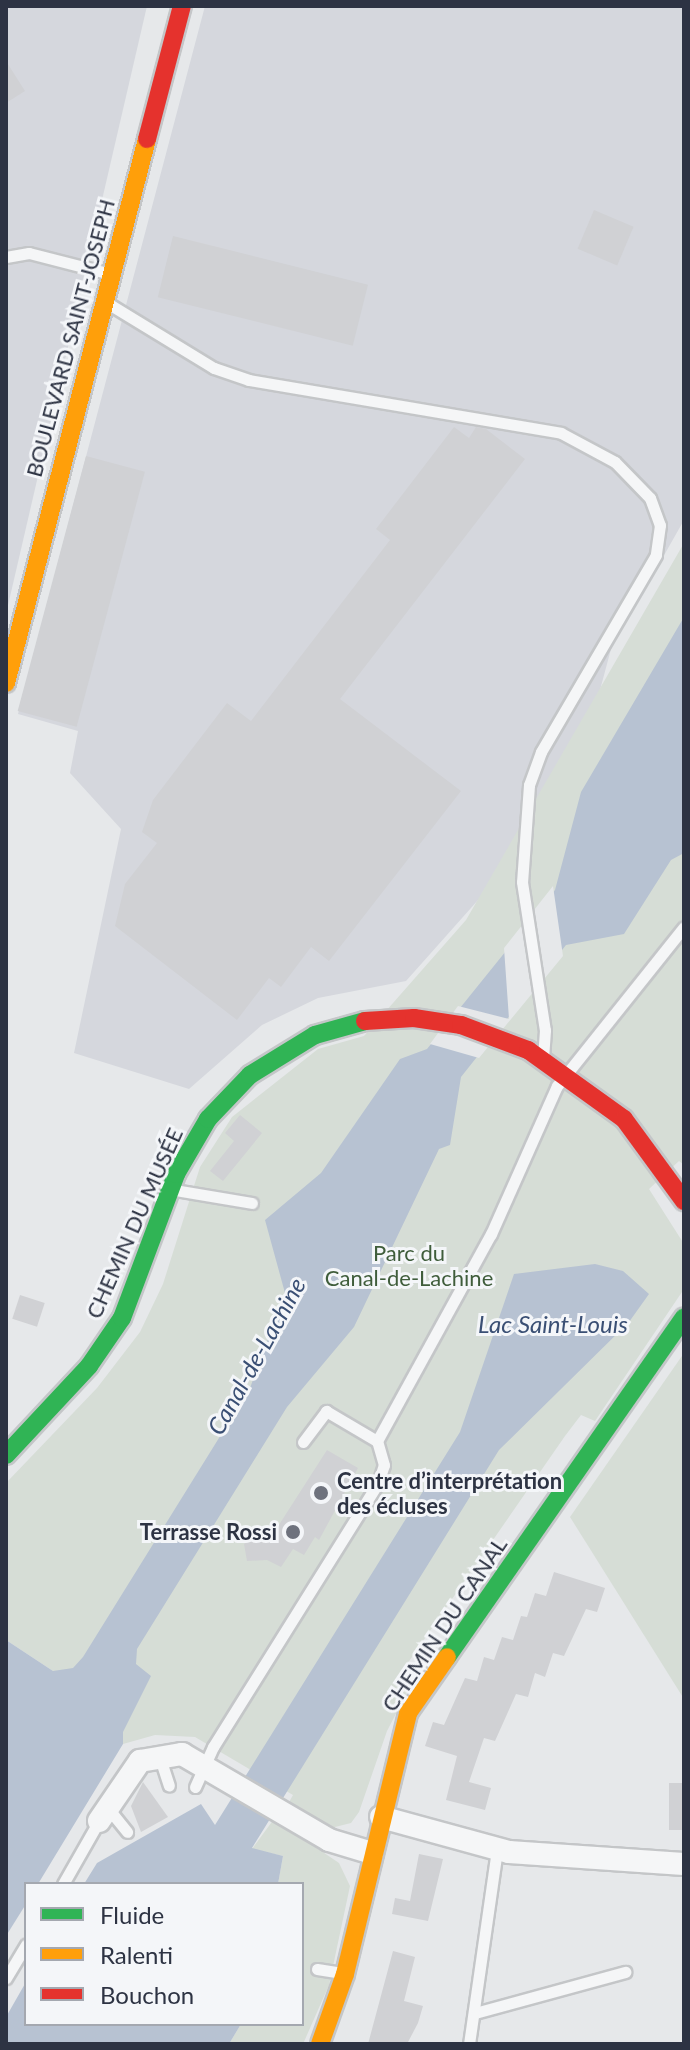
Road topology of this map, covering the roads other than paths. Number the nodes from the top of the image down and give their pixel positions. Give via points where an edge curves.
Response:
1 (182, 6) edge
2 (6, 257) edge
3 (112, 274) junction
4 (104, 302) junction
5 (6, 683) edge
6 (684, 927) edge
7 (543, 1058) junction
8 (566, 1073) junction
9 (676, 1179) edge
10 (170, 1189) junction
11 (684, 1201) edge
12 (252, 1203) dead end
13 (684, 1317) edge
14 (377, 1441) junction
15 (303, 1442) dead end
16 (6, 1455) edge
17 (159, 1754) junction
18 (204, 1763) junction
19 (169, 1785) dead end
20 (195, 1787) dead end
21 (103, 1814) junction
22 (381, 1817) junction
23 (127, 1832) dead end
24 (497, 1850) junction
25 (372, 1853) junction
26 (684, 1864) edge
27 (64, 1882) edge
28 (24, 1948) edge
29 (317, 1969) dead end
30 (625, 1972) dead end
31 (345, 1974) junction
32 (6, 1978) edge
33 (475, 2013) junction
34 (320, 2044) edge
35 (469, 2044) edge

1 - 3 street, BOULEVARD SAINT-JOSEPH
2 - 3 lane via 29,253
3 - 4 street, BOULEVARD SAINT-JOSEPH
4 - 5 street, BOULEVARD SAINT-JOSEPH
4 - 7 lane via 214,368 249,380 561,433 615,462 650,498 660,525 656,555 541,752 529,785 522,868
6 - 8 lane
7 - 8 street, CHEMIN DU MUSÉE
7 - 10 street, CHEMIN DU MUSÉE via 496,1036 445,1022 357,1022 288,1048 217,1107
8 - 9 street, CHEMIN DU MUSÉE via 624,1119
8 - 14 lane via 471,1274
9 - 11 street, CHEMIN DU MUSÉE
10 - 12 lane
10 - 16 street, CHEMIN DU MUSÉE via 141,1278 113,1333
13 - 22 street, CHEMIN DU CANAL via 414,1703 396,1748
14 - 15 lane via 323,1411
14 - 18 lane via 384,1465 378,1483
17 - 18 street
17 - 19 lane
17 - 21 street via 133,1767
18 - 20 lane
18 - 25 street via 337,1843
21 - 23 lane
21 - 27 lane
22 - 24 street
22 - 25 street, CHEMIN DU CANAL
24 - 26 street
24 - 33 lane
25 - 31 street, CHEMIN DU CANAL
28 - 32 lane
29 - 31 lane
30 - 33 lane
31 - 34 street, CHEMIN DU CANAL
33 - 35 lane

